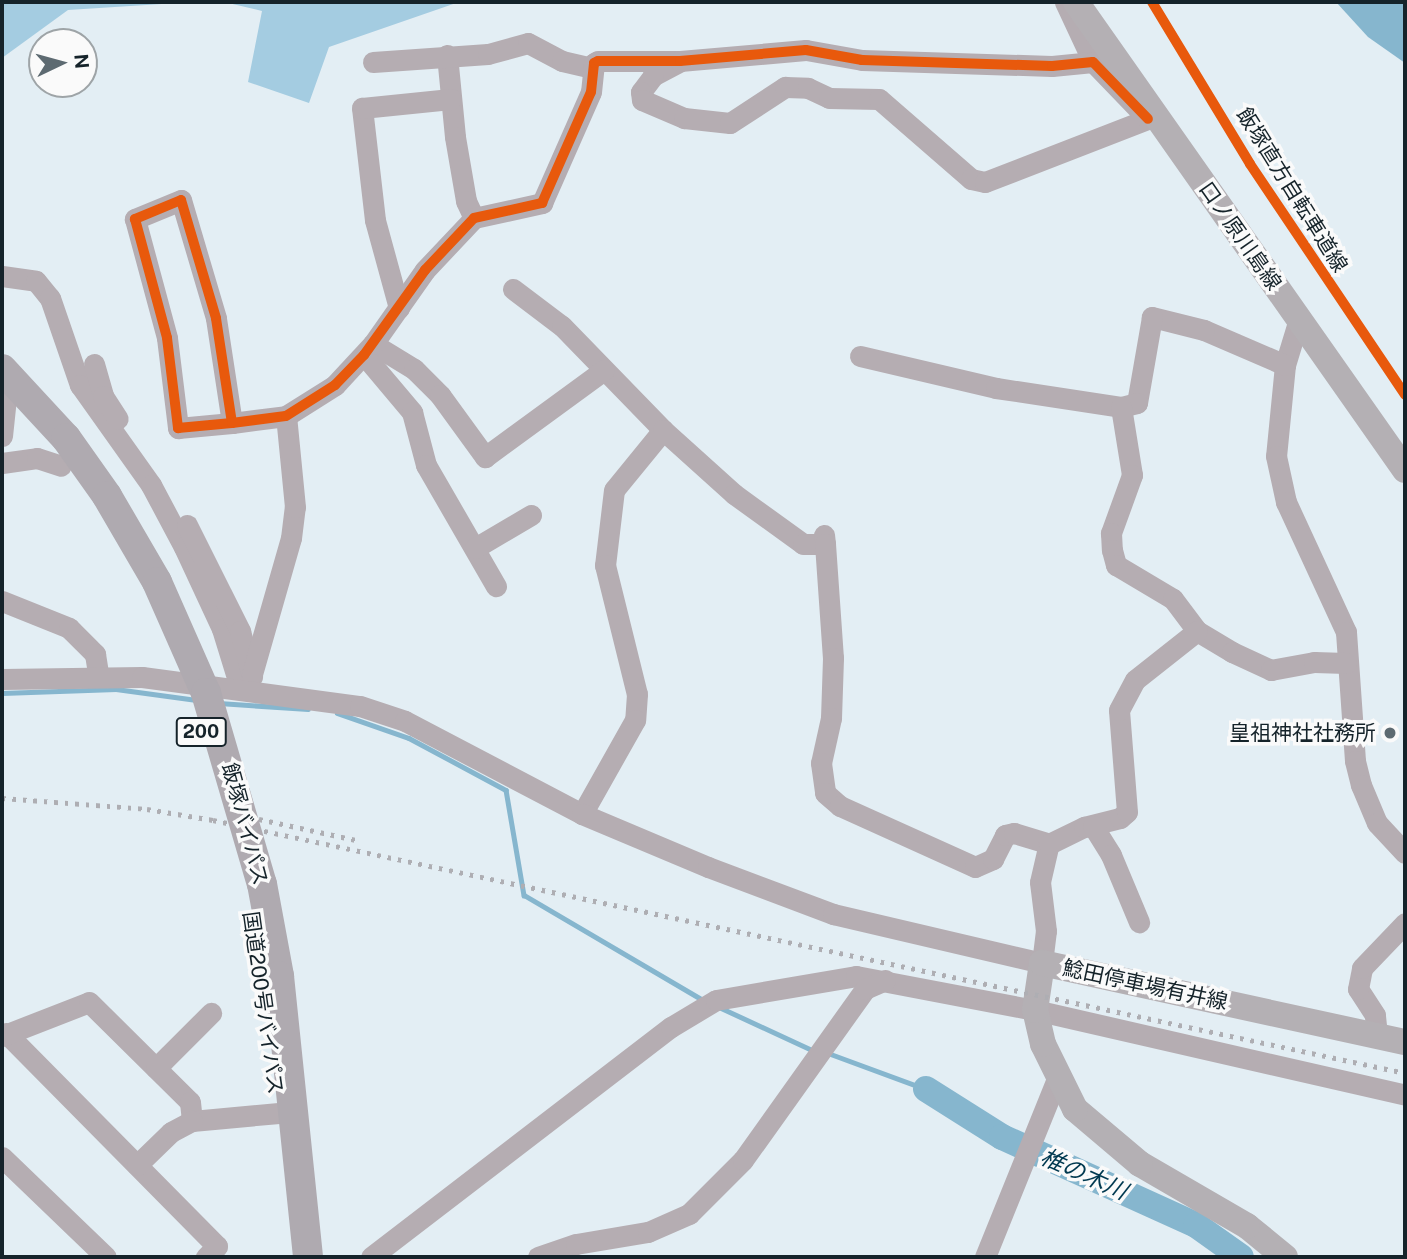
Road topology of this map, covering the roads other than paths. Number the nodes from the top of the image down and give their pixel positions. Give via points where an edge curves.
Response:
1 (1065, 2) edge
2 (1076, 2) edge
3 (447, 55) junction
4 (680, 61) junction
5 (373, 62) dead end
6 (1093, 62) junction
7 (592, 68) junction
8 (451, 99) junction
9 (1151, 117) junction
10 (474, 218) junction
11 (5, 278) edge
12 (513, 289) dead end
13 (398, 308) junction
14 (1299, 319) junction
15 (368, 349) junction
16 (860, 356) dead end
17 (94, 364) dead end
18 (1285, 365) junction
19 (604, 370) junction
20 (3, 386) edge
21 (1121, 407) junction
22 (286, 416) junction
23 (232, 423) junction
24 (663, 430) junction
25 (2, 436) edge
26 (2, 463) edge
27 (61, 466) junction
28 (1405, 470) edge
29 (531, 515) dead end
30 (475, 548) junction
31 (146, 580) junction
32 (496, 586) dead end
33 (2, 601) edge
34 (1197, 631) junction
35 (1346, 663) junction
36 (98, 674) junction
37 (2, 679) edge
38 (247, 684) junction
39 (582, 814) junction
40 (1093, 826) junction
41 (1049, 844) junction
42 (1405, 853) edge
43 (255, 888) junction
44 (1139, 922) dead end
45 (1405, 923) edge
46 (1042, 963) junction
47 (885, 980) junction
48 (1035, 1010) junction
49 (211, 1013) dead end
50 (4, 1035) edge
51 (1377, 1035) junction
52 (1405, 1042) edge
53 (156, 1068) junction
54 (1057, 1079) junction
55 (1405, 1095) edge
56 (279, 1113) junction
57 (192, 1121) junction
58 (292, 1155) junction
59 (2, 1157) edge
60 (137, 1165) junction
61 (106, 1257) edge
62 (206, 1257) edge
63 (292, 1257) edge
64 (308, 1257) edge
65 (371, 1257) edge
66 (538, 1257) edge
67 (985, 1257) edge
68 (1285, 1257) edge

1 - 6 street
2 - 9 main road, 口ノ原川島線
3 - 5 street
3 - 7 street via 488,54 528,44 562,61
3 - 8 street
4 - 6 street via 806,50 862,60 1052,66
4 - 7 street via 598,61
4 - 9 street via 653,76 641,92 642,100 684,118 730,123 785,87 808,88 829,98 879,99 971,179 985,182
6 - 9 street
7 - 10 street via 591,92 542,202
8 - 10 street via 466,201
8 - 13 street via 362,108 375,220
9 - 14 main road, 口ノ原川島線
10 - 13 street via 425,270
11 - 38 street via 36,281 50,298 80,385 151,485
12 - 19 street via 562,326
13 - 15 street
14 - 18 street
14 - 28 main road, 口ノ原川島線
15 - 19 street via 414,369 440,395 485,457
15 - 22 street via 335,385
15 - 30 street via 412,412 426,465
16 - 21 street via 996,388
17 - 38 street via 103,396 202,549 240,631
18 - 21 street via 1203,330 1152,317 1137,403
18 - 35 street via 1276,456 1286,502 1346,632
19 - 24 street
20 - 25 street
20 - 27 highway, 国道200号バイパス / 200
20 - 31 highway, 200 via 66,438 107,496
21 - 34 street via 1132,475 1111,533 1116,565 1173,599
22 - 23 street
22 - 38 street via 295,507 291,538 266,639
23 - 23 street via 178,428 167,338 135,219 181,200 216,318
24 - 39 street via 614,490 605,565 635,683 635,720
24 - 41 street via 781,530 803,544 825,539 834,658 831,718 821,763 825,793 840,806 975,867 993,859 1005,835 1014,833
26 - 27 street via 37,458
27 - 31 highway, 国道200号バイパス / 200
29 - 30 street
30 - 32 street
31 - 43 highway, 国道200号バイパス / 200
33 - 36 street via 69,628 94,654
34 - 35 street via 1271,670 1314,662
34 - 40 street via 1149,666 1129,690 1116,727 1127,812
35 - 42 street via 1361,785 1377,823
36 - 37 street
36 - 38 street
38 - 39 street via 350,704 405,721
39 - 46 street via 833,914
40 - 41 street
40 - 44 street via 1111,855
41 - 46 street via 1040,882 1046,931
43 - 56 highway, 国道200号バイパス / 200
43 - 58 highway, 飯塚バイパス / 200 via 279,976
45 - 51 street via 1362,968 1358,989 1375,1015
46 - 48 main road, 鯰田停車場有井線
46 - 51 main road, 鯰田停車場有井線
47 - 48 street
47 - 65 street via 856,976 716,1000 671,1027
47 - 66 street via 865,989 743,1160 689,1214 648,1231 576,1244
48 - 54 main road, 鯰田停車場有井線
48 - 55 street
49 - 53 street
50 - 53 street via 89,1002
50 - 60 street
51 - 52 main road, 鯰田停車場有井線
53 - 57 street via 190,1102
54 - 67 street
54 - 68 main road, 鯰田停車場有井線 via 1075,1109 1104,1138 1247,1226
56 - 57 street
56 - 58 highway, 国道200号バイパス / 200
57 - 60 street via 171,1132
58 - 63 highway, 国道200号バイパス / 200
58 - 64 highway, 飯塚バイパス / 200
59 - 61 street
60 - 62 street via 216,1246

